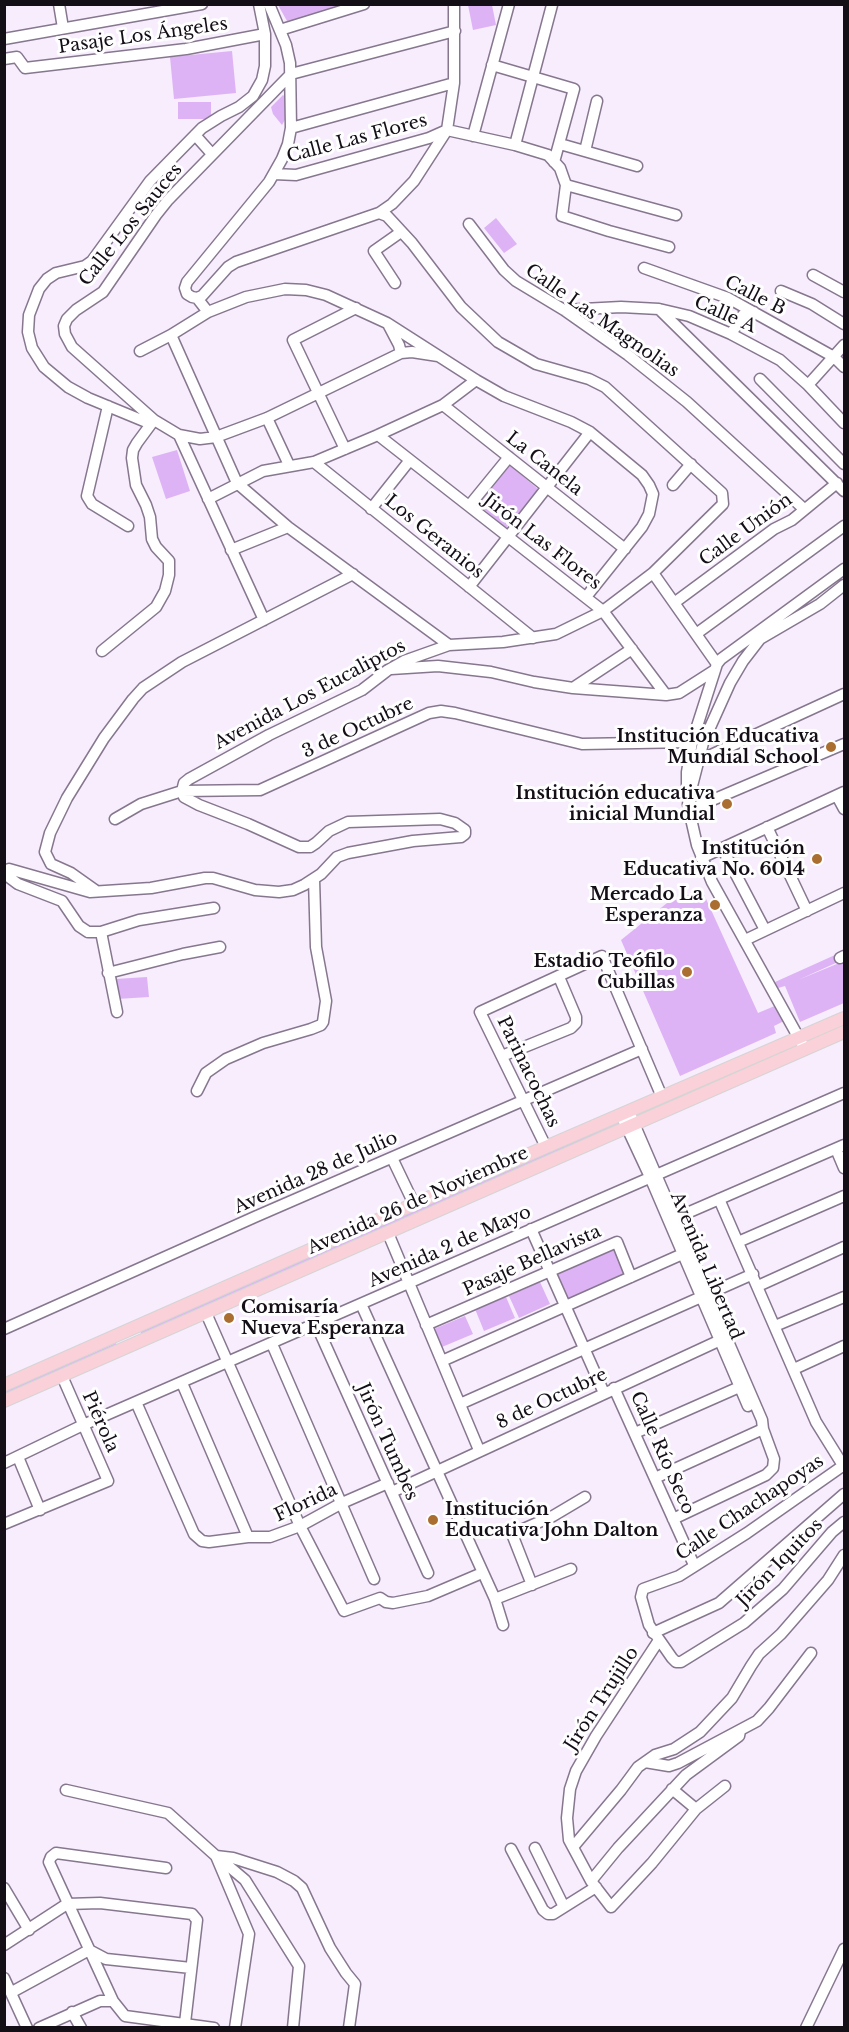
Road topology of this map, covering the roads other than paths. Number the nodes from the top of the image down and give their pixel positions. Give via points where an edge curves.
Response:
1 (59, 4) edge
2 (202, 4) edge
3 (259, 4) edge
4 (269, 4) edge
5 (364, 4) edge
6 (454, 4) edge
7 (508, 4) edge
8 (552, 5) edge
9 (63, 28) junction
10 (280, 30) junction
11 (455, 31) junction
12 (265, 34) junction
13 (4, 39) edge
14 (4, 59) edge
15 (492, 65) junction
16 (291, 74) junction
17 (534, 76) junction
18 (454, 83) junction
19 (597, 101) dead end
20 (291, 128) junction
21 (447, 130) junction
22 (195, 135) junction
23 (473, 136) junction
24 (560, 144) junction
25 (515, 145) junction
26 (585, 151) junction
27 (212, 154) junction
28 (555, 162) junction
29 (637, 166) dead end
30 (274, 174) junction
31 (566, 185) junction
32 (379, 213) junction
33 (676, 215) dead end
34 (469, 224) dead end
35 (401, 232) junction
36 (669, 247) dead end
37 (644, 268) dead end
38 (813, 275) dead end
39 (396, 283) dead end
40 (781, 291) dead end
41 (844, 292) edge
42 (192, 296) junction
43 (356, 308) junction
44 (659, 309) junction
45 (564, 310) junction
46 (208, 312) junction
47 (754, 312) junction
48 (387, 323) junction
49 (844, 324) edge
50 (731, 333) junction
51 (171, 335) junction
52 (844, 345) edge
53 (140, 351) dead end
54 (401, 353) junction
55 (438, 356) junction
56 (834, 357) junction
57 (844, 367) edge
58 (760, 379) dead end
59 (476, 380) junction
60 (808, 385) junction
61 (319, 394) junction
62 (443, 405) junction
63 (108, 406) junction
64 (267, 418) junction
65 (153, 422) junction
66 (844, 423) edge
67 (590, 432) junction
68 (179, 435) junction
69 (378, 435) junction
70 (216, 437) junction
71 (345, 449) junction
72 (508, 457) junction
73 (410, 460) junction
74 (314, 462) junction
75 (844, 464) edge
76 (289, 465) junction
77 (691, 465) junction
78 (237, 483) junction
79 (673, 485) dead end
80 (841, 487) edge
81 (548, 488) junction
82 (207, 499) junction
83 (469, 506) junction
84 (372, 508) junction
85 (804, 508) junction
86 (128, 526) dead end
87 (844, 526) edge
88 (288, 527) junction
89 (509, 537) junction
90 (625, 549) junction
91 (231, 550) junction
92 (844, 569) edge
93 (653, 573) junction
94 (353, 574) junction
95 (844, 585) edge
96 (469, 587) junction
97 (586, 597) junction
98 (674, 603) junction
99 (603, 611) junction
100 (264, 620) junction
101 (696, 634) junction
102 (533, 638) junction
103 (449, 645) junction
104 (632, 649) junction
105 (102, 651) dead end
106 (716, 667) junction
107 (388, 670) junction
108 (573, 688) junction
109 (844, 694) edge
110 (666, 695) junction
111 (692, 742) junction
112 (844, 744) edge
113 (698, 761) junction
114 (182, 791) junction
115 (841, 794) edge
116 (844, 809) edge
117 (689, 810) junction
118 (115, 819) dead end
119 (767, 827) junction
120 (722, 848) junction
121 (701, 858) junction
122 (314, 879) junction
123 (98, 892) junction
124 (844, 893) edge
125 (214, 908) dead end
126 (807, 911) junction
127 (765, 930) junction
128 (101, 932) junction
129 (745, 940) junction
130 (220, 947) dead end
131 (108, 973) junction
132 (559, 977) junction
133 (117, 1012) dead end
134 (844, 1018) edge
135 (844, 1032) edge
136 (802, 1043) junction
137 (642, 1049) junction
138 (502, 1056) junction
139 (196, 1091) dead end
140 (844, 1093) edge
141 (662, 1097) junction
142 (524, 1101) junction
143 (625, 1113) junction
144 (631, 1126) junction
145 (546, 1147) junction
146 (840, 1147) edge
147 (392, 1158) junction
148 (844, 1168) edge
149 (653, 1176) junction
150 (844, 1196) edge
151 (719, 1199) junction
152 (414, 1204) junction
153 (672, 1220) junction
154 (531, 1229) junction
155 (388, 1233) junction
156 (738, 1242) junction
157 (844, 1247) edge
158 (686, 1252) junction
159 (549, 1272) junction
160 (753, 1274) junction
161 (631, 1277) junction
162 (408, 1282) junction
163 (758, 1286) junction
164 (705, 1295) junction
165 (844, 1297) edge
166 (361, 1304) junction
167 (565, 1306) junction
168 (206, 1313) junction
169 (316, 1324) junction
170 (426, 1325) junction
171 (775, 1326) junction
172 (4, 1329) edge
173 (123, 1333) junction
174 (723, 1339) junction
175 (272, 1344) junction
176 (844, 1346) edge
177 (130, 1347) junction
178 (584, 1348) junction
179 (441, 1361) junction
180 (229, 1363) junction
181 (794, 1369) junction
182 (62, 1376) junction
183 (182, 1383) junction
184 (4, 1385) edge
185 (743, 1385) junction
186 (614, 1388) junction
187 (604, 1393) junction
188 (4, 1401) edge
189 (136, 1402) junction
190 (460, 1404) junction
191 (83, 1425) junction
192 (763, 1429) junction
193 (635, 1433) junction
194 (479, 1450) junction
195 (18, 1457) junction
196 (4, 1463) edge
197 (844, 1466) edge
198 (438, 1470) junction
199 (655, 1478) junction
200 (390, 1488) junction
201 (844, 1494) edge
202 (585, 1497) dead end
203 (342, 1503) junction
204 (40, 1510) junction
205 (673, 1519) junction
206 (844, 1522) edge
207 (4, 1524) edge
208 (300, 1526) junction
209 (248, 1537) junction
210 (844, 1555) edge
211 (694, 1565) junction
212 (571, 1569) dead end
213 (428, 1573) dead end
214 (482, 1573) junction
215 (374, 1579) dead end
216 (532, 1585) junction
217 (641, 1592) joint
218 (495, 1599) junction
219 (503, 1624) dead end
220 (656, 1637) junction
221 (812, 1653) dead end
222 (676, 1662) joint
223 (740, 1731) junction
224 (645, 1762) junction
225 (725, 1786) dead end
226 (672, 1789) junction
227 (66, 1790) dead end
228 (696, 1809) junction
229 (573, 1847) junction
230 (535, 1848) dead end
231 (511, 1849) dead end
232 (216, 1856) junction
233 (166, 1868) dead end
234 (594, 1884) junction
235 (4, 1888) edge
236 (68, 1904) junction
237 (564, 1907) junction
238 (29, 1930) junction
239 (4, 1945) edge
240 (844, 1948) edge
241 (89, 1950) junction
242 (190, 1968) junction
243 (4, 1978) edge
244 (12, 1992) junction
245 (113, 2001) junction
246 (72, 2012) junction
247 (125, 2016) junction
248 (185, 2023) junction
249 (27, 2028) edge
250 (39, 2028) edge
251 (81, 2028) edge
252 (131, 2028) edge
253 (214, 2028) edge
254 (235, 2028) edge
255 (293, 2028) edge
256 (348, 2028) edge
257 (806, 2028) edge

1 - 9 street
2 - 9 street
3 - 12 street
4 - 10 street
5 - 10 street
6 - 11 street
7 - 15 street
8 - 17 street
9 - 13 street
10 - 16 street
11 - 16 street
11 - 18 street
12 - 14 street, Pasaje Los Ángeles via 186,49 25,68 18,57
12 - 22 street via 266,66 253,96
15 - 17 street
15 - 23 street
16 - 20 street
16 - 27 street, Calle Los Sauces
17 - 24 street via 574,89
17 - 25 street
18 - 20 street
18 - 21 street
19 - 26 street
20 - 30 street
21 - 23 street
21 - 30 street, Calle Las Flores via 296,175
21 - 32 street via 414,181
22 - 27 street
22 - 63 street via 150,181 92,261 47,279 28,315 32,348 44,367 69,387
23 - 25 street
24 - 26 street
24 - 28 street
25 - 28 street via 548,155
26 - 29 street
27 - 65 street, Calle Los Sauces via 156,215 103,292 76,310 64,326 72,347
28 - 31 street
30 - 42 street via 191,275 185,288
31 - 33 street
31 - 36 street via 562,216
32 - 35 street
32 - 42 street via 236,262 202,296
34 - 45 street, Calle Las Magnolias via 516,281
35 - 39 street via 374,250
35 - 77 street via 461,307 498,342 536,364 596,382
37 - 47 street, Calle B via 728,298
38 - 41 street
40 - 49 street
42 - 46 street
43 - 46 street via 306,290 285,289 246,297
43 - 48 street
43 - 61 street via 293,340
44 - 45 street, Calle A
44 - 50 street, Calle A
44 - 80 street
45 - 85 street, Calle Las Magnolias via 687,402
46 - 51 street
47 - 50 street via 743,315
47 - 56 street, Calle B
48 - 54 street
48 - 55 street
50 - 60 street, Calle A via 780,360
51 - 53 street
51 - 70 street
52 - 56 street
54 - 55 street
54 - 61 street
55 - 59 street
56 - 57 street, Calle B
56 - 60 street
58 - 75 street
59 - 62 street
59 - 67 street
60 - 66 street, Calle A
61 - 64 street
61 - 71 street
62 - 69 street
62 - 72 street, La Canela
63 - 65 street
63 - 86 street via 87,496 92,504
64 - 70 street
64 - 76 street
65 - 68 street
65 - 105 street via 133,450 133,471 150,517 152,539 169,561 169,575 156,607
67 - 81 street
67 - 90 street via 642,475 653,494 649,514
68 - 70 street
68 - 82 street
69 - 71 street
69 - 73 street, Jirón Las Flores
70 - 78 street
71 - 74 street
72 - 81 street, La Canela
72 - 83 street
73 - 83 street, Jirón Las Flores
73 - 84 street
74 - 76 street
74 - 84 street, Los Geranios
76 - 78 street
77 - 79 street
77 - 93 street, Avenida Los Eucaliptos via 722,492 723,504
78 - 82 street
78 - 88 street
80 - 85 street, Calle Unión
81 - 89 street
81 - 90 street, La Canela
82 - 91 street
83 - 89 street, Jirón Las Flores
84 - 96 street, Los Geranios
85 - 98 street, Calle Unión
87 - 101 street
88 - 91 street
88 - 94 street
89 - 96 street
89 - 97 street, Jirón Las Flores
90 - 97 street
91 - 100 street
92 - 106 street
93 - 98 street
93 - 99 street, Avenida Los Eucaliptos
94 - 100 street
94 - 103 street
95 - 113 street via 758,641 730,683
96 - 102 street, Los Geranios
97 - 99 street, Jirón Las Flores
98 - 101 street
99 - 102 street, Avenida Los Eucaliptos via 556,634
99 - 104 street, Jirón Las Flores
100 - 123 street via 182,662 143,688 97,748 67,798 45,852 51,864
101 - 106 street
102 - 103 street, Avenida Los Eucaliptos
103 - 107 street, Avenida Los Eucaliptos
104 - 108 street
104 - 110 street, Jirón Las Flores
106 - 110 street via 679,693
106 - 111 street
107 - 108 street via 438,666
107 - 114 street, Avenida Los Eucaliptos via 362,690 189,779
108 - 110 street
109 - 113 street
111 - 114 street, 3 de Octubre via 582,744 441,711 260,790
111 - 117 street via 687,772
112 - 117 street
113 - 117 street
114 - 118 street, Avenida Los Eucaliptos via 141,804
114 - 122 street via 184,797 199,805 299,847 316,843 348,822 440,819 465,830 461,837 348,853 330,862
115 - 116 street
115 - 119 street
117 - 121 street
119 - 120 street
119 - 126 street
120 - 121 street
120 - 127 street
121 - 129 street
122 - 123 street via 279,892 205,878
122 - 139 street via 316,947 326,1001 323,1022 226,1059 206,1072
123 - 128 street via 5,871 18,884 62,901 82,929
124 - 126 street
125 - 128 street via 139,920
126 - 127 street
127 - 129 street
128 - 131 street
129 - 136 street
130 - 131 street
131 - 133 street
132 - 137 street via 602,956
132 - 138 street via 576,1023
132 - 138 street, Parinacochas via 480,1012
134 - 136 main road, Avenida 26 de Noviembre
135 - 136 main road, Avenida 26 de Noviembre
136 - 141 main road, Avenida 26 de Noviembre
136 - 144 main road, Avenida 26 de Noviembre
137 - 141 street
137 - 142 street, Avenida 28 de Julio
138 - 142 street, Parinacochas
140 - 149 street, Avenida 2 de Mayo
141 - 143 main road, Avenida 26 de Noviembre
142 - 145 street, Parinacochas
142 - 147 street, Avenida 28 de Julio
143 - 144 street, Avenida Libertad
143 - 145 main road, Avenida 26 de Noviembre
144 - 149 street, Avenida Libertad
144 - 155 main road, Avenida 26 de Noviembre
145 - 152 main road, Avenida 26 de Noviembre
146 - 148 street
146 - 151 street
147 - 152 street
147 - 172 street, Avenida 28 de Julio
149 - 153 street, Avenida Libertad
149 - 154 street, Avenida 2 de Mayo
150 - 156 street
151 - 153 street
151 - 156 street
152 - 173 main road, Avenida 26 de Noviembre
153 - 158 street, Avenida Libertad
154 - 159 street
154 - 162 street, Avenida 2 de Mayo
155 - 162 street
155 - 168 main road, Avenida 26 de Noviembre
156 - 160 street
157 - 163 street
158 - 161 street
158 - 164 street, Avenida Libertad
159 - 161 street, Pasaje Bellavista via 617,1242
159 - 167 street
159 - 170 street, Pasaje Bellavista
160 - 163 street
160 - 164 street
161 - 167 street
162 - 166 street, Avenida 2 de Mayo
162 - 170 street
163 - 171 street
164 - 174 street, Avenida Libertad
164 - 178 street
165 - 171 street
166 - 169 street, Avenida 2 de Mayo
166 - 198 street
167 - 178 street
167 - 179 street
168 - 177 main road, Avenida 26 de Noviembre
168 - 180 street
169 - 175 street, Avenida 2 de Mayo
169 - 200 street, Jirón Tumbes
170 - 179 street
171 - 181 street
173 - 177 main road
173 - 184 main road, Avenida 26 de Noviembre
174 - 185 street, Avenida Libertad
174 - 186 street, 8 de Octubre
175 - 180 street, Avenida 2 de Mayo
175 - 203 street
176 - 181 street
177 - 182 main road, Avenida 26 de Noviembre
178 - 187 street
178 - 190 street
179 - 190 street
180 - 183 street, Avenida 2 de Mayo
180 - 208 street
181 - 197 street via 816,1422
182 - 188 main road, Avenida 26 de Noviembre
182 - 191 street, Piérola
183 - 189 street, Avenida 2 de Mayo
183 - 209 street
185 - 192 street, Avenida Libertad via 755,1423
185 - 193 street
186 - 187 street, 8 de Octubre
186 - 193 street, Calle Río Seco
187 - 194 street, 8 de Octubre
189 - 191 street, Avenida 2 de Mayo
189 - 209 street, Florida via 194,1534 209,1542
190 - 194 street
191 - 195 street, Avenida 2 de Mayo
191 - 204 street, Piérola via 108,1481
192 - 199 street
192 - 205 street, Avenida Libertad via 774,1456 771,1471
193 - 199 street, Calle Río Seco
194 - 198 street, 8 de Octubre
195 - 196 street, Avenida 2 de Mayo
195 - 204 street
197 - 211 street, Calle Chachapoyas
198 - 200 street, 8 de Octubre
198 - 214 street
199 - 205 street, Calle Río Seco
200 - 203 street, Florida
200 - 213 street, Jirón Tumbes
201 - 220 street via 719,1603
202 - 216 street via 512,1534
203 - 208 street, Florida
203 - 215 street
204 - 207 street
205 - 211 street, Calle Río Seco
206 - 222 street, Jirón Iquitos via 783,1589 744,1623
208 - 209 street, Florida via 270,1537
208 - 214 street via 344,1611 380,1598 393,1603 428,1596
210 - 224 street via 828,1580 759,1654 732,1698 706,1726 674,1749
211 - 217 street, Calle Chachapoyas
212 - 216 street
214 - 218 street
216 - 218 street
217 - 220 street, Jirón Trujillo
218 - 219 street
220 - 222 street, Jirón Trujillo
220 - 229 street, Jirón Trujillo via 576,1771 567,1818
221 - 223 street via 769,1708
223 - 224 street via 669,1766
223 - 226 street via 739,1736
224 - 229 street
225 - 228 street
226 - 228 street
226 - 234 street via 618,1848
227 - 232 street via 168,1813
228 - 234 street, Jirón Trujillo via 611,1907
229 - 234 street, Jirón Trujillo
230 - 237 street
231 - 237 street via 543,1910 553,1914
232 - 254 street via 249,1934
232 - 255 street via 244,1880 297,1962
232 - 256 street via 277,1872 302,1888 330,1948 355,1984
233 - 236 street via 56,1853 49,1862
234 - 237 street
235 - 238 street
236 - 238 street
236 - 241 street
236 - 242 street via 100,1903 192,1914 197,1920
238 - 239 street
240 - 257 street
241 - 242 street via 106,1959
241 - 244 street
241 - 245 street
242 - 248 street
243 - 244 street
244 - 249 street
245 - 246 street via 93,2002
245 - 247 street
246 - 250 street
246 - 251 street
247 - 248 street
247 - 252 street
248 - 253 street

